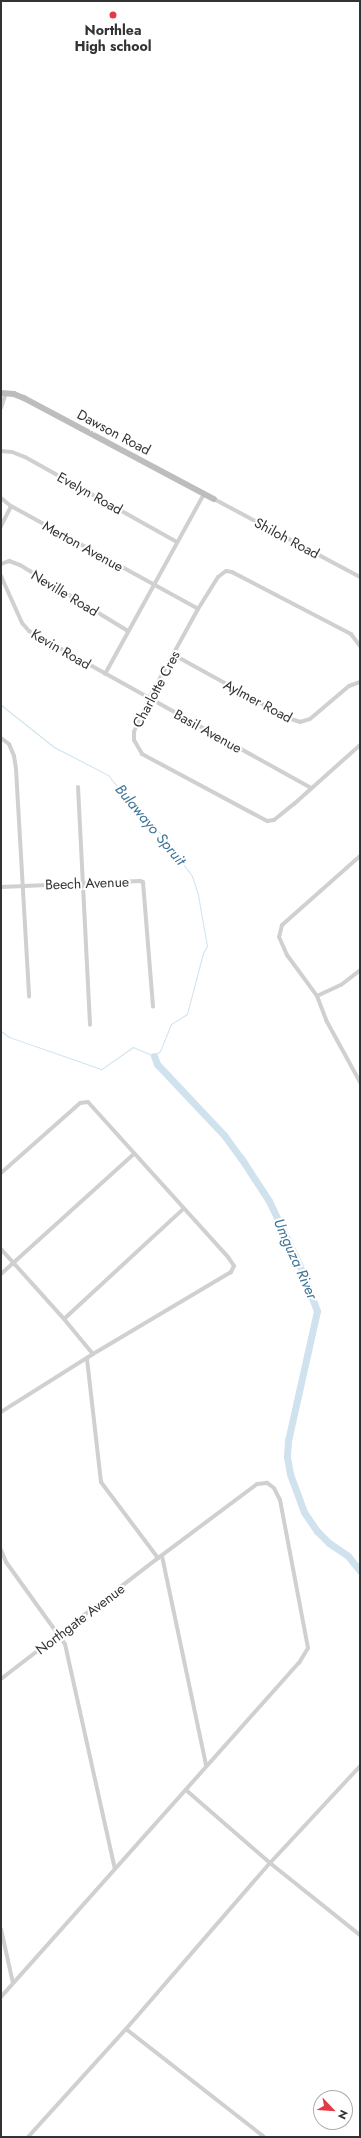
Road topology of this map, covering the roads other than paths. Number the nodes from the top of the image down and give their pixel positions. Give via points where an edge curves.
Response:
1 (3, 393) edge
2 (1, 408) edge
3 (1, 451) edge
4 (204, 494) junction
5 (1, 498) edge
6 (214, 499) joint
7 (11, 506) junction
8 (1, 526) edge
9 (177, 542) junction
10 (1, 564) edge
11 (1, 576) edge
12 (360, 577) edge
13 (154, 585) junction
14 (198, 609) junction
15 (128, 631) junction
16 (360, 646) edge
17 (174, 655) junction
18 (105, 674) junction
19 (360, 682) edge
20 (149, 698) junction
21 (1, 738) edge
22 (360, 745) edge
23 (78, 787) dead end
24 (311, 788) junction
25 (360, 856) edge
26 (84, 883) junction
27 (23, 885) junction
28 (1, 887) edge
29 (360, 970) edge
30 (317, 996) junction
31 (29, 997) dead end
32 (153, 1007) dead end
33 (90, 1025) dead end
34 (360, 1082) edge
35 (134, 1154) junction
36 (1, 1173) edge
37 (183, 1209) junction
38 (1, 1249) edge
39 (14, 1263) junction
40 (1, 1274) edge
41 (64, 1319) junction
42 (93, 1354) junction
43 (87, 1359) junction
44 (1, 1412) edge
45 (1, 1550) edge
46 (160, 1557) junction
47 (59, 1634) junction
48 (1, 1678) edge
49 (206, 1765) junction
50 (360, 1766) edge
51 (186, 1790) junction
52 (270, 1864) junction
53 (114, 1870) junction
54 (1, 1930) edge
55 (360, 1935) edge
56 (13, 1983) junction
57 (1, 1997) edge
58 (126, 2029) junction
59 (28, 2137) edge
60 (264, 2137) edge

1 - 2 street
1 - 4 street, Dawson Road via 24,398
3 - 9 street, Evelyn Road via 25,457
4 - 6 street, Dawson Road
4 - 9 street
5 - 7 street, Merton Avenue
6 - 12 street, Shiloh Road
7 - 8 street
7 - 13 street, Merton Avenue
9 - 13 street
10 - 15 street, Neville Road via 9,561 20,565
11 - 18 street, Kevin Road via 22,623 29,632
13 - 14 street
13 - 15 street
14 - 16 street, Charlotte Cres via 218,577 226,572 232,572 351,634
14 - 17 street, Charlotte Cres
15 - 18 street
17 - 19 street, Aylmer Road via 282,715 300,722 310,719 349,686
17 - 20 street, Charlotte Cres
18 - 20 street, Basil Avenue
20 - 24 street, Basil Avenue
20 - 24 street, Charlotte Cres via 134,729 134,740 139,751 262,820 274,820
21 - 27 street via 9,744 16,769
22 - 24 street
23 - 26 street
25 - 30 street via 282,925 279,937 282,946
26 - 27 street, Beech Avenue
26 - 32 street, Beech Avenue via 140,881 145,885
26 - 33 street
27 - 28 street, Beech Avenue
27 - 31 street
29 - 30 street via 341,985
30 - 34 street via 326,1020
35 - 36 street via 90,1103 82,1101
35 - 37 street
35 - 39 street
37 - 41 street
37 - 42 street via 233,1263 233,1270
38 - 39 street
39 - 40 street
39 - 41 street
41 - 42 street
42 - 43 street
43 - 44 street
43 - 46 street via 102,1482
45 - 47 street via 6,1562
46 - 47 street, Northgate Avenue
46 - 49 street
46 - 49 street, Northgate Avenue via 257,1484 270,1484 278,1494 308,1648
47 - 48 street, Northgate Avenue
47 - 53 street via 68,1654
49 - 51 street
50 - 52 street
51 - 52 street
51 - 53 street
52 - 55 street
52 - 58 street
53 - 56 street
54 - 56 street
56 - 57 street
58 - 59 street
58 - 60 street

